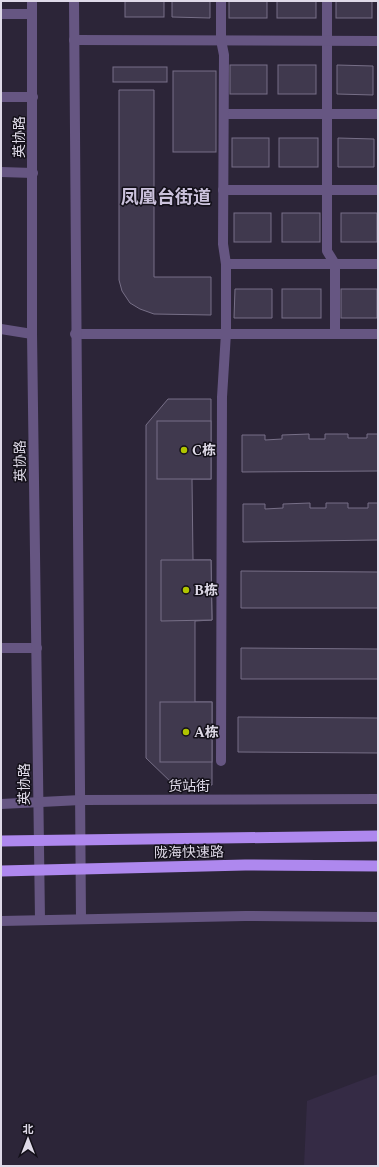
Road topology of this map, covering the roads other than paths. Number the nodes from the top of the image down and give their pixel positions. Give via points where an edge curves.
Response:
1 (32, 1) edge
2 (74, 1) edge
3 (221, 1) edge
4 (328, 1) edge
5 (1, 14) edge
6 (32, 14) junction
7 (74, 40) junction
8 (221, 40) junction
9 (327, 41) junction
10 (378, 41) edge
11 (1, 97) edge
12 (33, 97) junction
13 (224, 114) junction
14 (327, 114) junction
15 (378, 114) edge
16 (1, 172) edge
17 (33, 173) junction
18 (224, 190) junction
19 (327, 190) junction
20 (378, 190) edge
21 (226, 264) junction
22 (335, 264) junction
23 (378, 264) edge
24 (1, 329) edge
25 (226, 333) junction
26 (32, 334) junction
27 (75, 334) junction
28 (335, 334) junction
29 (378, 334) edge
30 (1, 648) edge
31 (37, 648) junction
32 (221, 761) dead end
33 (378, 799) edge
34 (81, 800) junction
35 (38, 802) junction
36 (1, 804) edge
37 (378, 836) edge
38 (1, 841) edge
39 (378, 866) edge
40 (1, 871) edge
41 (378, 917) edge
42 (81, 919) junction
43 (1, 920) edge
44 (40, 920) junction

1 - 6 street, 英协路
2 - 7 street
3 - 8 street
4 - 9 street
5 - 6 street
6 - 12 street, 英协路
7 - 8 street
7 - 27 street
8 - 9 street
8 - 13 street via 224,55
9 - 10 street
9 - 14 street
11 - 12 street
12 - 17 street, 英协路
13 - 14 street
13 - 18 street
14 - 15 street
14 - 19 street
16 - 17 street
17 - 26 street, 英协路
18 - 19 street
18 - 21 street via 223,244
19 - 20 street
19 - 22 street via 327,251
21 - 22 street
21 - 25 street
22 - 23 street
22 - 28 street
24 - 26 street
25 - 27 street
25 - 28 street
25 - 32 street via 222,405
26 - 31 street, 英协路
27 - 34 street
28 - 29 street
30 - 31 street
31 - 35 street, 英协路
33 - 34 street, 货站街
34 - 35 street, 货站街
34 - 42 street
35 - 36 street, 货站街
35 - 44 street, 英协路
37 - 38 highway, 陇海快速路, bridge
39 - 40 highway, 陇海快速路, bridge via 245,865
41 - 42 street
42 - 44 street
43 - 44 street

